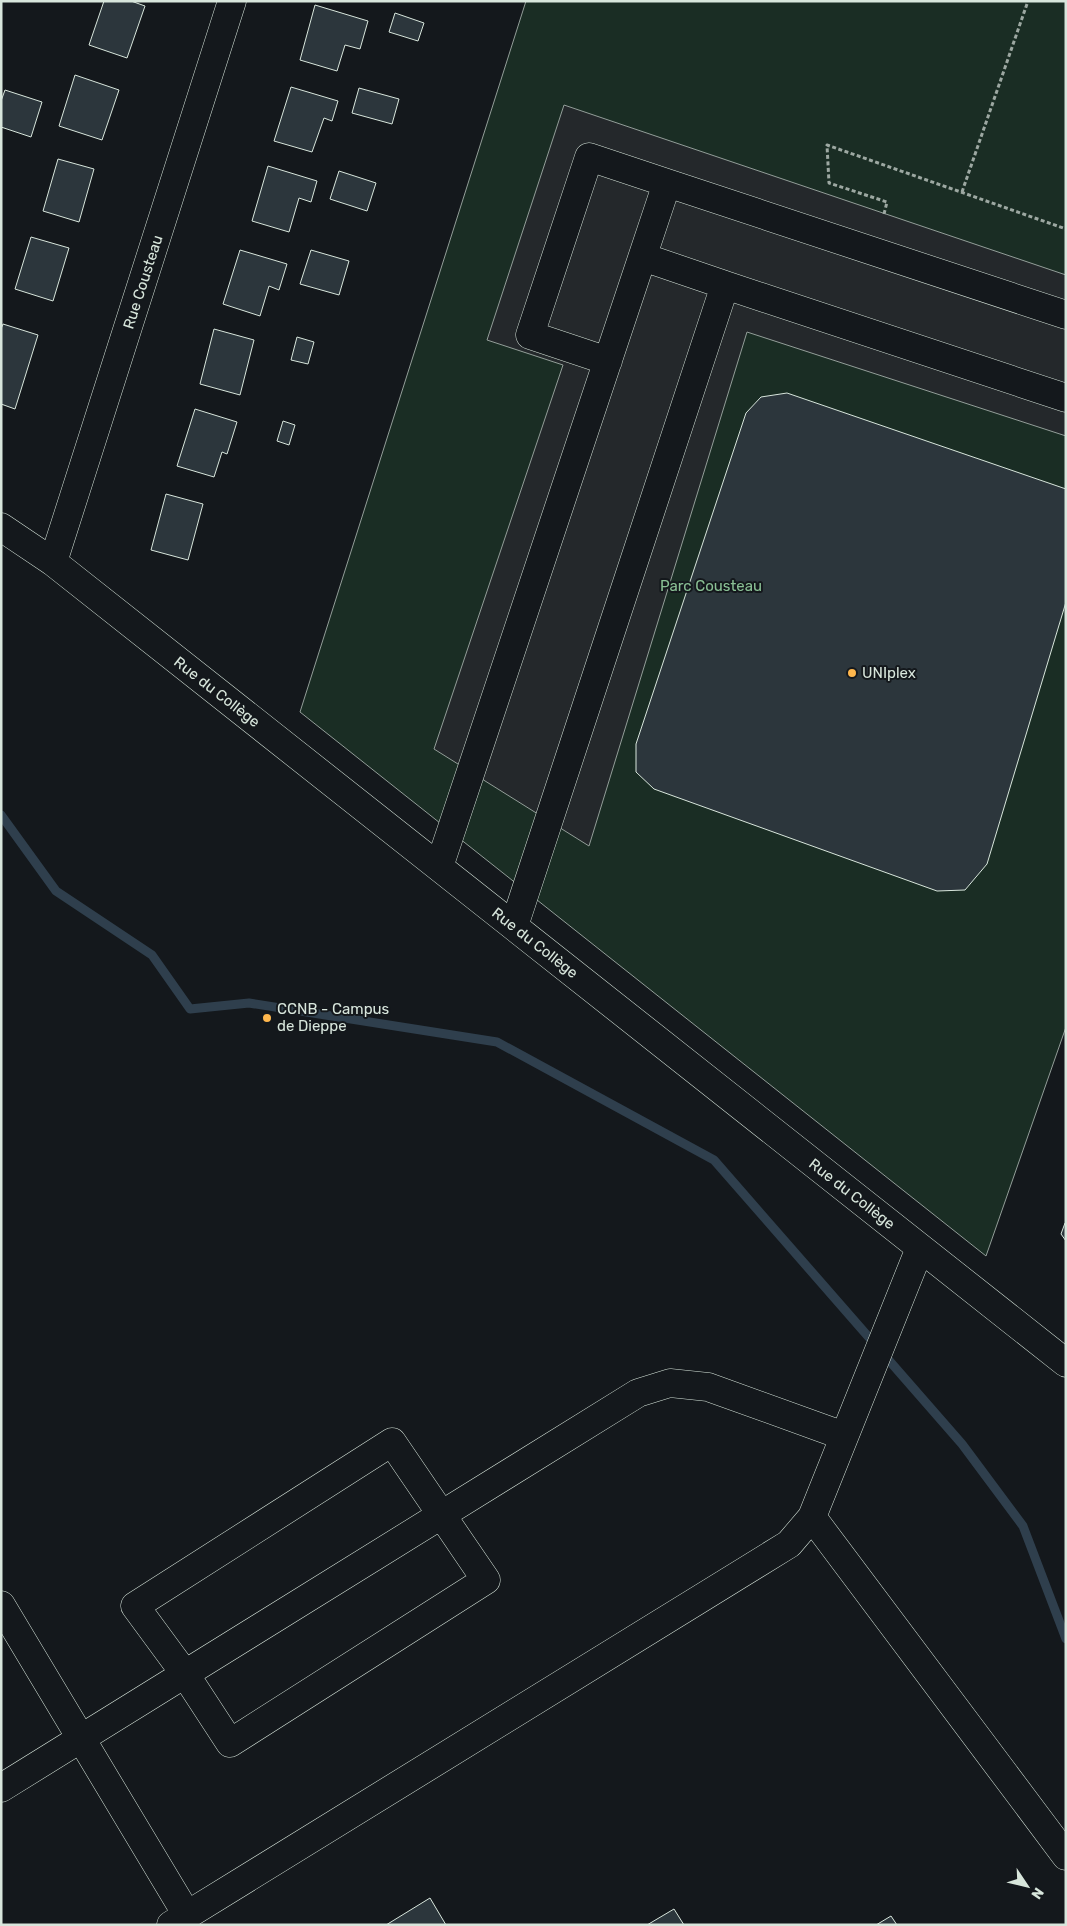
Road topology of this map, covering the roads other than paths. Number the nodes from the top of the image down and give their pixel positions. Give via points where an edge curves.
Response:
1 (232, 1) edge
2 (667, 183) junction
3 (643, 257) junction
4 (725, 285) junction
5 (1066, 315) edge
6 (608, 361) junction
7 (1066, 398) edge
8 (1, 527) edge
9 (53, 562) junction
10 (439, 867) junction
11 (514, 926) junction
12 (920, 1248) junction
13 (1066, 1363) edge
14 (844, 1436) junction
15 (442, 1516) junction
16 (812, 1516) junction
17 (1, 1605) edge
18 (185, 1674) junction
19 (82, 1739) junction
20 (1, 1788) edge
21 (1066, 1856) edge
22 (179, 1920) edge

1 - 9 street, Rue Cousteau
2 - 3 street
2 - 5 street
2 - 6 street via 589,158 530,336
3 - 4 street
3 - 6 street
4 - 7 street
4 - 11 street
6 - 10 street
8 - 9 street, Rue du Collège
9 - 10 street, Rue du Collège
10 - 11 street, Rue du Collège
11 - 12 street, Rue du Collège
12 - 13 street, Rue du Collège
12 - 14 street
14 - 15 street via 708,1387 670,1383 638,1393
14 - 16 street
15 - 18 street
15 - 18 street via 486,1580 230,1743
15 - 18 street via 392,1442 135,1606
16 - 21 street
16 - 22 street via 789,1544
17 - 19 street
18 - 19 street
19 - 20 street
19 - 22 street

